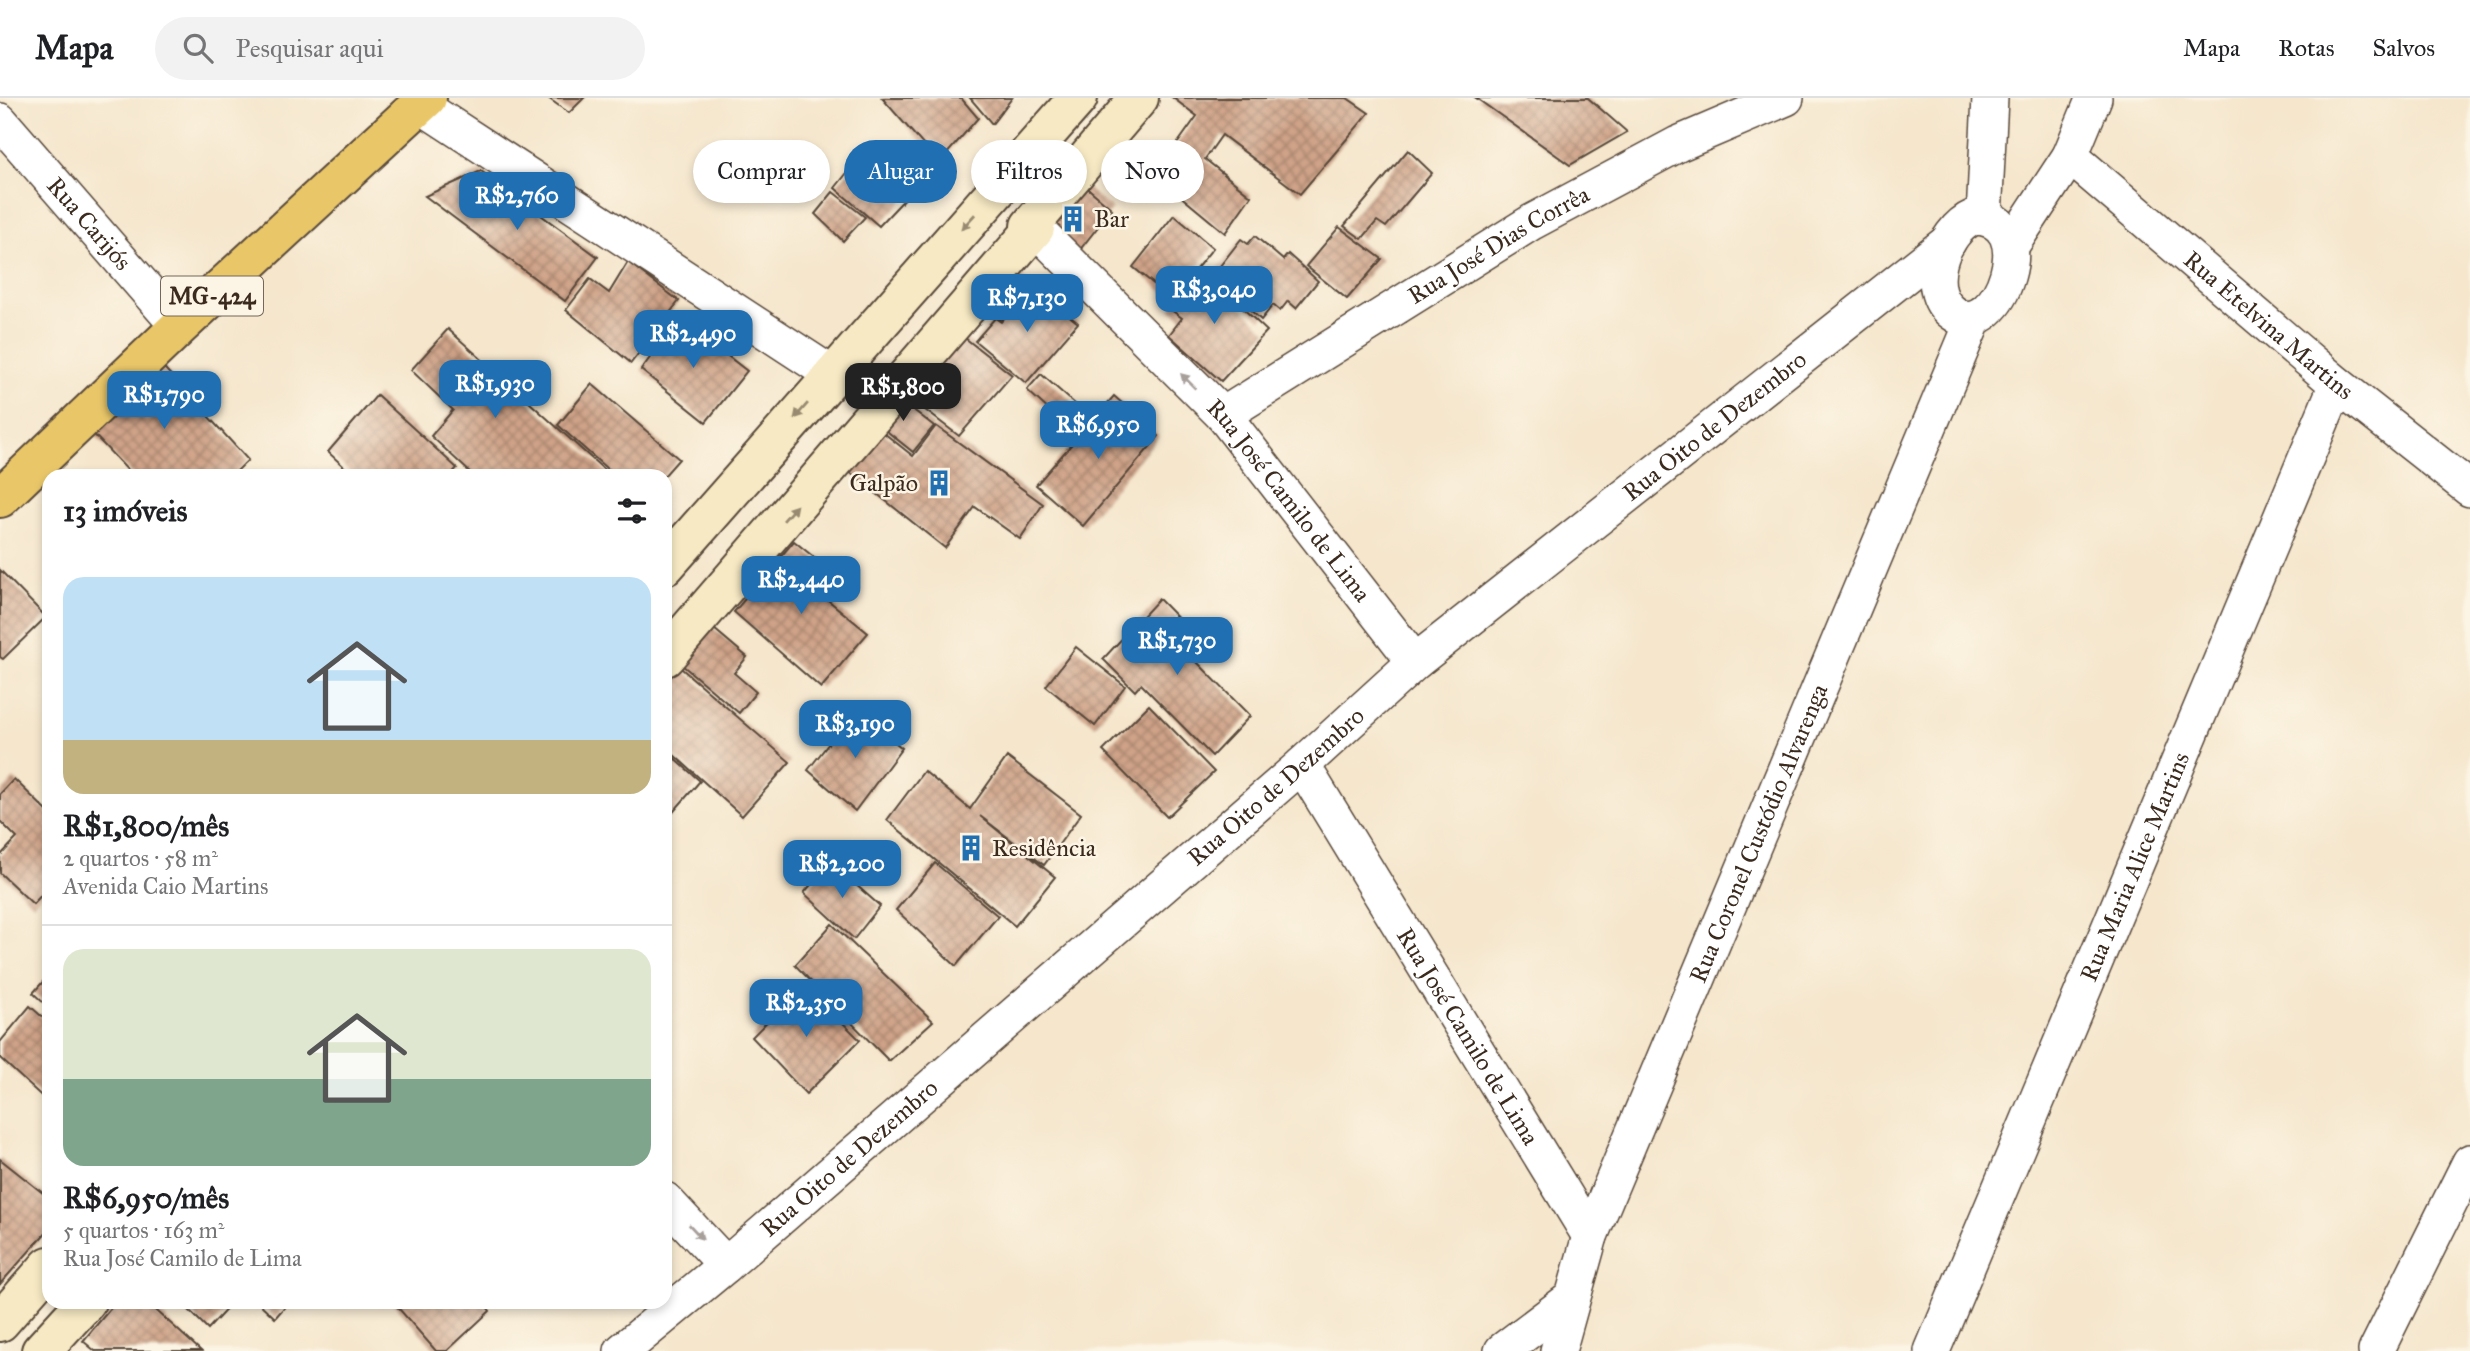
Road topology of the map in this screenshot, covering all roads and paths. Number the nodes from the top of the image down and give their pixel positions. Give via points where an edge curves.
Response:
1 (1078, 98) edge
2 (1139, 98) edge
3 (1786, 98) edge
4 (1990, 98) edge
5 (2094, 98) edge
6 (424, 101) edge
7 (0, 121) edge
8 (2070, 156) junction
9 (1984, 217) junction
10 (1035, 228) junction
11 (1948, 242) junction
12 (2011, 246) junction
13 (1974, 319) junction
14 (179, 327) junction
15 (833, 375) junction
16 (2337, 384) junction
17 (1223, 415) junction
18 (2470, 489) edge
19 (0, 498) edge
20 (672, 558) edge
21 (672, 649) edge
22 (1415, 663) junction
23 (1302, 765) junction
24 (2470, 1162) edge
25 (672, 1207) edge
26 (1590, 1237) junction
27 (726, 1265) junction
28 (42, 1274) edge
29 (1572, 1298) junction
30 (80, 1309) edge
31 (0, 1322) edge
32 (41, 1351) edge
33 (622, 1351) edge
34 (1502, 1351) edge
35 (1558, 1351) edge
36 (1932, 1351) edge
37 (2376, 1351) edge

1 -> 15 main road
2 - 10 main road via 1030,226
3 - 17 street, Rua José Dias Corrêa via 1678,144 1532,222
4 - 9 street
5 - 8 street
6 - 14 highway, MG-424
6 - 15 street
7 - 14 street, Rua Carijós
8 - 12 street
8 - 16 street, Rua Etelvina Martins
9 - 11 street via 1966,220
9 - 12 street via 2006,233
17 -> 10 street, Rua José Camilo de Lima
21 -> 10 main road
11 - 13 street via 1937,278 1939,296 1960,318
11 - 22 street, Rua Oito de Dezembro
12 - 13 street via 2008,271 1995,302
13 - 26 street, Rua Coronel Custódio Alvarenga
14 - 19 highway, MG-424
15 -> 20 main road
16 - 18 street, Rua Etelvina Martins
16 - 36 street, Rua Maria Alice Martins
17 - 22 street, Rua José Camilo de Lima
22 - 23 street, Rua Oito de Dezembro
23 - 26 street, Rua José Camilo de Lima
23 - 27 street, Rua Oito de Dezembro
24 - 37 street
25 -> 27 street
26 - 29 street, Rua Coronel Custódio Alvarenga
27 - 33 street, Rua Oito de Dezembro
28 - 31 main road
29 - 34 street
29 - 35 street, Rua Coronel Custódio Alvarenga
30 - 32 main road

